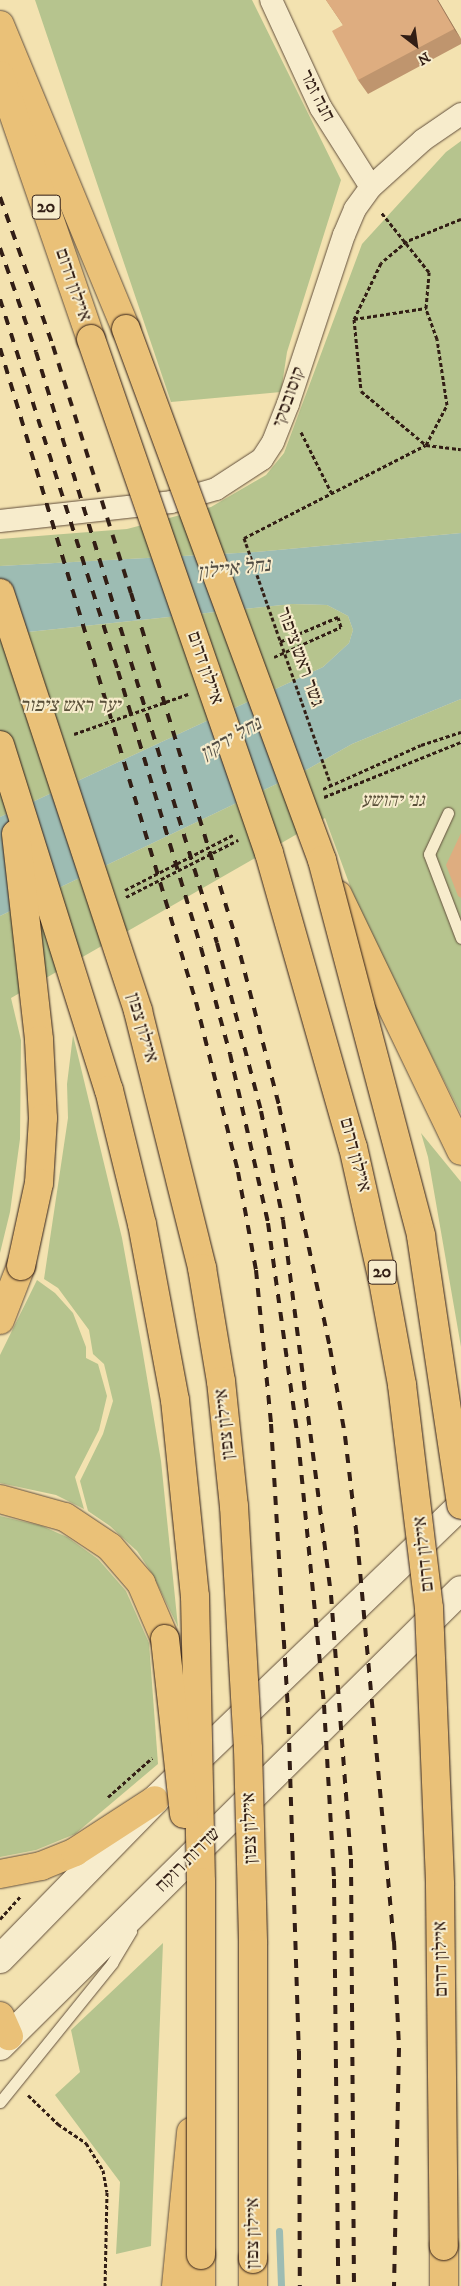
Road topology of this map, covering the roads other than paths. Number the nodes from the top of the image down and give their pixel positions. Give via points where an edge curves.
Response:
1 (272, 0) edge
2 (0, 25) edge
3 (0, 75) edge
4 (461, 114) edge
5 (368, 190) junction
6 (0, 521) edge
7 (0, 593) edge
8 (4, 756) edge
9 (448, 813) dead end
10 (322, 860) junction
11 (461, 938) edge
12 (461, 1150) edge
13 (0, 1320) edge
14 (0, 1500) edge
15 (461, 1506) edge
16 (461, 1590) edge
17 (155, 1800) junction
18 (0, 1874) edge
19 (150, 1898) junction
20 (0, 1958) edge
21 (201, 1994) junction
22 (2, 2033) edge
23 (0, 2102) edge
24 (190, 2255) junction
25 (176, 2286) edge
26 (201, 2286) edge
27 (253, 2286) edge
28 (444, 2286) edge

1 - 5 street, חנה זמר via 320,108
2 - 10 highway, bridge via 126,329
3 - 28 highway, איילון דרום / 20, bridge via 277,880 353,1147 384,1281 418,1503 430,1608 439,1866
4 - 5 street, קוסובסקי via 423,140
5 - 6 street, קוסובסקי via 344,236 288,404 273,442 262,459 216,489 136,508
7 - 27 highway, איילון צפון, bridge via 138,1011 200,1260 221,1381 236,1539 248,1749 253,1944
8 - 13 highway, bridge via 39,1040 43,1108 39,1183 21,1266
8 - 21 highway, bridge via 109,1090 142,1224 168,1360 195,1596
9 - 11 lane via 429,854
10 - 12 highway, bridge
10 - 15 highway, bridge via 421,1236
14 - 21 highway, bridge via 65,1518 110,1547 140,1582 165,1639
15 - 17 main road
16 - 19 main road, שדרות רוקח
17 - 18 highway via 75,1852 41,1866
17 - 20 main road
19 - 22 main road, שדרות רוקח
19 - 23 lane via 112,1963
21 - 24 highway, bridge
24 - 25 highway
24 - 26 highway

